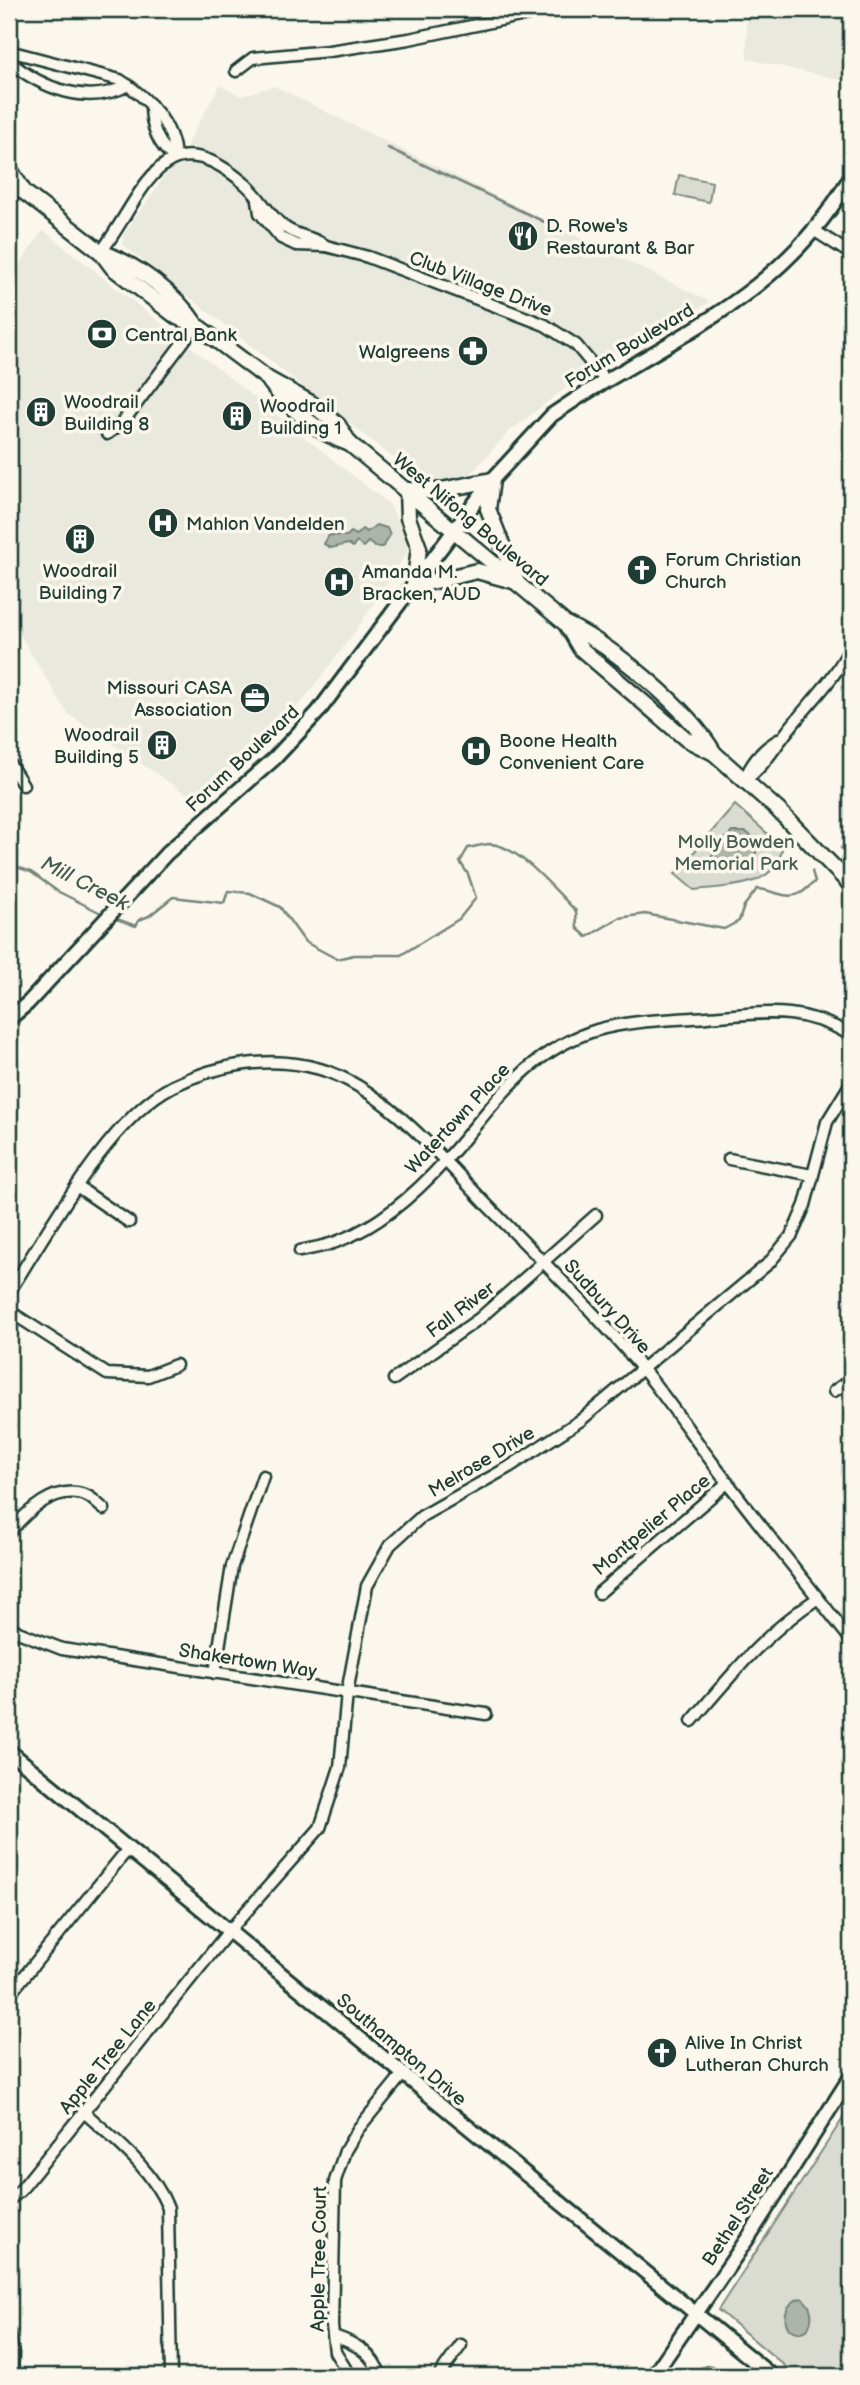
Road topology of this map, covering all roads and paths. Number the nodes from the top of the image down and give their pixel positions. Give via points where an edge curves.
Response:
1 (554, 9) edge
2 (9, 51) edge
3 (9, 61) edge
4 (236, 71) dead end
5 (128, 85) junction
6 (176, 158) junction
7 (9, 168) edge
8 (851, 176) edge
9 (9, 185) edge
10 (24, 192) junction
11 (815, 232) junction
12 (101, 252) junction
13 (851, 254) edge
14 (196, 325) junction
15 (606, 381) junction
16 (107, 434) dead end
17 (492, 480) junction
18 (407, 491) junction
19 (454, 529) junction
20 (517, 582) junction
21 (414, 586) junction
22 (566, 624) junction
23 (851, 646) edge
24 (622, 684) junction
25 (676, 708) junction
26 (714, 753) junction
27 (9, 763) edge
28 (744, 781) junction
29 (23, 785) dead end
30 (851, 885) edge
31 (9, 1019) edge
32 (851, 1035) edge
33 (851, 1083) edge
34 (729, 1159) dead end
35 (446, 1160) junction
36 (812, 1175) junction
37 (78, 1187) junction
38 (596, 1216) dead end
39 (129, 1222) dead end
40 (300, 1251) dead end
41 (545, 1263) junction
42 (9, 1292) edge
43 (9, 1311) edge
44 (176, 1365) dead end
45 (641, 1368) junction
46 (394, 1379) dead end
47 (851, 1380) edge
48 (834, 1391) dead end
49 (263, 1476) dead end
50 (727, 1483) junction
51 (104, 1509) dead end
52 (9, 1532) edge
53 (599, 1592) dead end
54 (818, 1598) junction
55 (9, 1625) edge
56 (851, 1640) edge
57 (215, 1673) junction
58 (347, 1693) junction
59 (486, 1714) dead end
60 (692, 1721) dead end
61 (9, 1751) edge
62 (128, 1849) junction
63 (229, 1931) junction
64 (9, 1995) edge
65 (402, 2075) junction
66 (851, 2076) edge
67 (84, 2112) junction
68 (9, 2200) edge
69 (695, 2314) junction
70 (9, 2332) edge
71 (334, 2336) junction
72 (461, 2345) dead end
73 (12, 2376) edge
74 (171, 2376) edge
75 (350, 2376) edge
76 (381, 2376) edge
77 (439, 2376) edge
78 (653, 2376) edge
79 (697, 2376) edge
80 (718, 2376) edge
81 (772, 2376) edge

1 - 4 street via 409,39 253,58
2 - 5 street
3 - 5 street via 45,86 64,92 116,92
5 - 6 street via 151,105 175,144
6 - 12 street via 156,171
6 - 15 street, Club Village Drive via 195,155 212,159 247,185 258,200 260,213 281,238 296,245 326,246 368,257 545,325 576,345
7 - 10 main road, West Nifong Boulevard
8 - 11 street, Forum Boulevard
9 - 10 main road, West Nifong Boulevard
10 - 12 main road, West Nifong Boulevard
11 - 13 street
11 - 15 street, Forum Boulevard via 753,292
12 - 14 main road, West Nifong Boulevard via 122,259 143,275 185,308
14 - 16 street via 122,423
14 - 18 main road, West Nifong Boulevard via 338,425 350,444
15 - 17 street, Forum Boulevard via 552,415
17 - 18 main road via 436,491
17 - 19 street, Forum Boulevard
17 - 20 main road via 488,509
18 - 19 main road, West Nifong Boulevard
18 - 21 main road via 408,518 419,548
19 - 20 main road, West Nifong Boulevard
19 - 21 street, Forum Boulevard
20 - 21 main road via 477,571
20 - 22 main road, West Nifong Boulevard
21 - 31 street, Forum Boulevard via 318,712 274,759 167,853
22 - 24 main road, West Nifong Boulevard via 580,648
22 - 25 main road, West Nifong Boulevard via 592,637
23 - 28 street via 820,696 782,737 765,747
24 - 25 main road via 642,689 668,710
24 - 26 main road, West Nifong Boulevard via 686,738
25 - 26 main road, West Nifong Boulevard via 700,729
26 - 28 main road, West Nifong Boulevard
27 - 29 street
28 - 30 main road, West Nifong Boulevard
32 - 35 street, Watertown Place via 824,1020 791,1012 596,1030 534,1062 486,1110
33 - 36 street, Melrose Drive via 827,1122
34 - 36 street
35 - 37 street, Sudbury Drive via 387,1107 321,1069 282,1063 232,1065 170,1087 131,1118
35 - 40 street, Watertown Place via 375,1221 341,1240
35 - 41 street, Sudbury Drive
36 - 45 street, Melrose Drive via 792,1235 769,1263
37 - 39 street
37 - 42 street, Sudbury Drive
38 - 41 street, Fall River
41 - 45 street, Sudbury Drive
41 - 46 street, Fall River via 480,1318
43 - 44 street via 107,1374 148,1376
45 - 50 street, Sudbury Drive
45 - 58 street, Melrose Drive via 581,1420 422,1516 390,1545 367,1586
47 - 48 street
49 - 57 street via 232,1566
50 - 53 street, Montpelier Place
50 - 54 street, Sudbury Drive
51 - 52 street via 85,1495 53,1495 26,1511
54 - 56 street, Sudbury Drive
54 - 60 street via 774,1630
55 - 57 street, Shakertown Way via 62,1649
57 - 58 street, Shakertown Way
58 - 59 street, Shakertown Way
58 - 63 street, Melrose Drive via 340,1768 320,1829
61 - 62 street, Southampton Drive
62 - 63 street, Southampton Drive
62 - 64 street
63 - 65 street, Southampton Drive
63 - 67 street, Apple Tree Lane
65 - 69 street, Southampton Drive
65 - 71 street, Apple Tree Court via 358,2129 335,2181
66 - 69 street, Bethel Street
67 - 68 street, Apple Tree Lane
67 - 74 street via 136,2158 158,2184 168,2208
69 - 78 street, Bethel Street
69 - 81 street, Southampton Drive
70 - 73 street
71 - 75 street, Apple Tree Court via 335,2352
71 - 76 street via 368,2353
72 - 77 street
79 - 80 street via 709,2372

